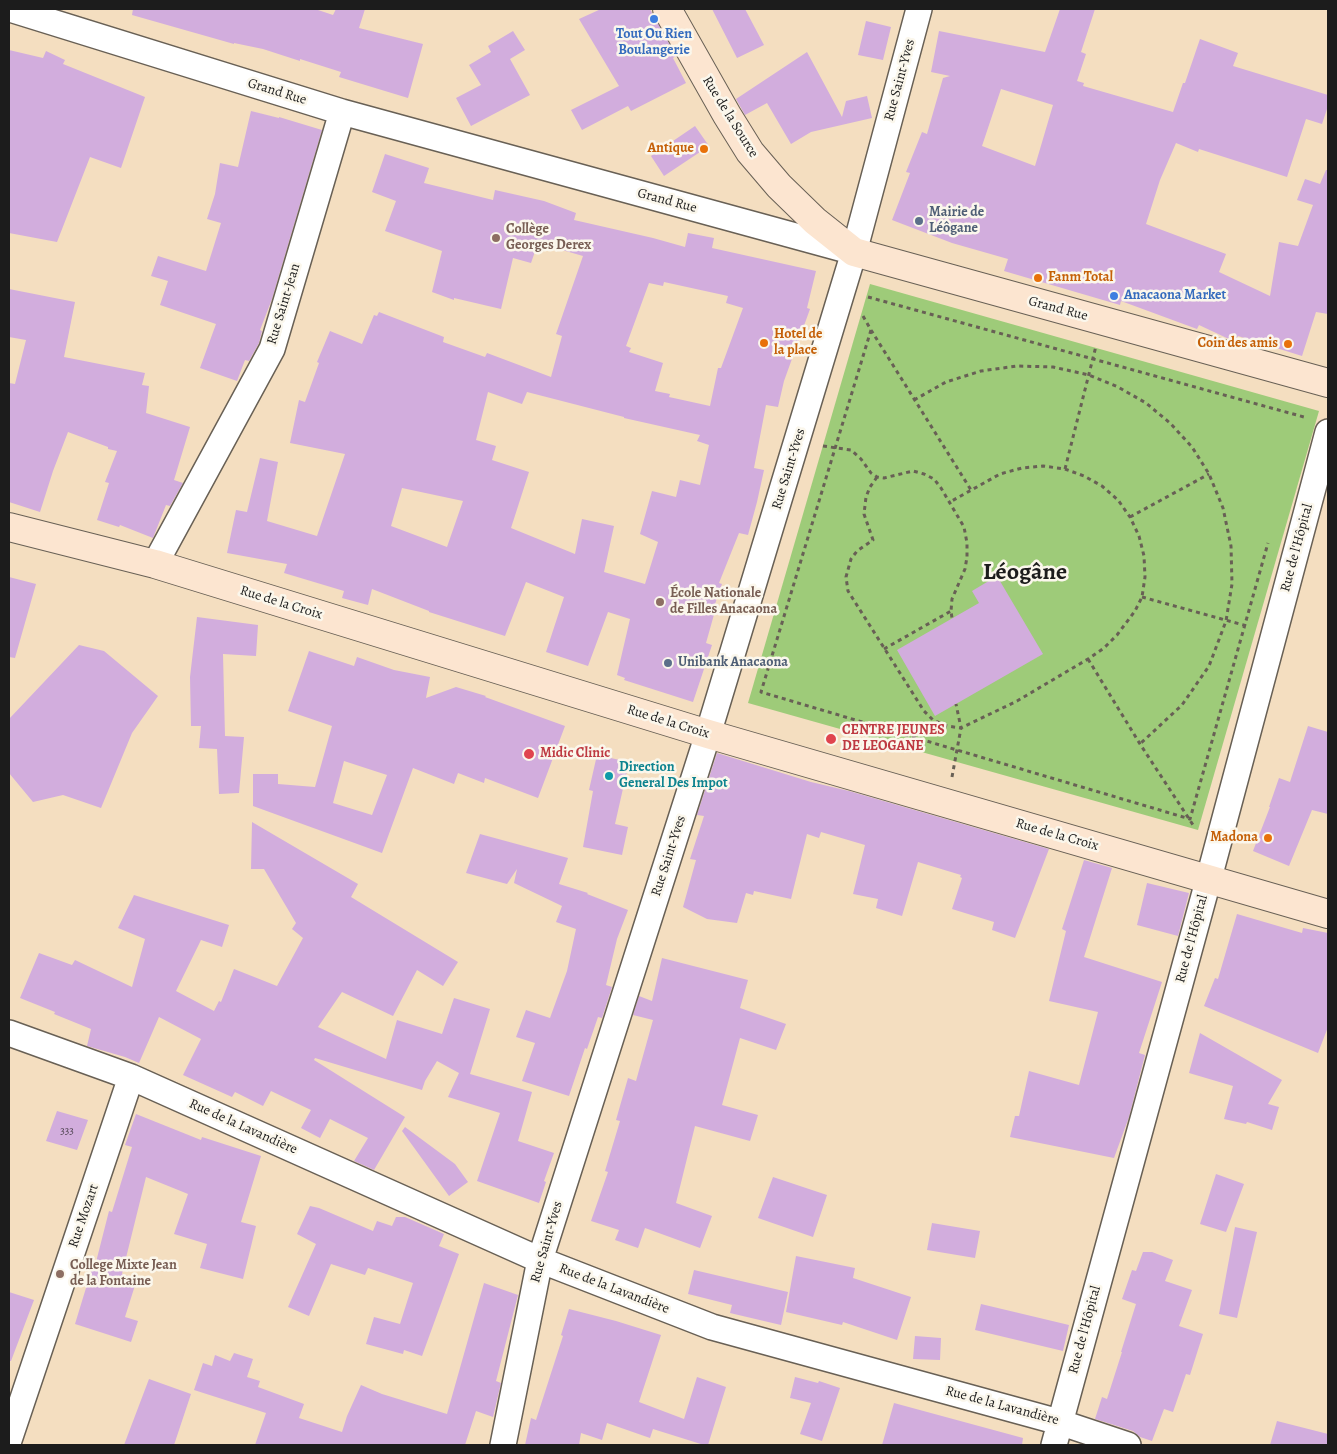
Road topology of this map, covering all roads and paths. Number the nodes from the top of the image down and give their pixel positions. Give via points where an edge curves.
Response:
1 (10, 9) edge
2 (667, 9) edge
3 (919, 9) edge
4 (342, 112) junction
5 (854, 252) junction
6 (847, 290) junction
7 (1102, 321) junction
8 (871, 330) junction
9 (1093, 359) junction
10 (1089, 375) junction
11 (1328, 383) edge
12 (914, 400) junction
13 (1301, 427) dead end
14 (1328, 432) edge
15 (797, 441) junction
16 (835, 448) junction
17 (1065, 469) junction
18 (1209, 474) junction
19 (877, 476) junction
20 (970, 490) junction
21 (950, 502) junction
22 (1130, 517) junction
23 (9, 527) edge
24 (1269, 541) dead end
25 (155, 564) junction
26 (1142, 597) junction
27 (951, 610) junction
28 (952, 618) dead end
29 (1226, 621) junction
30 (1245, 626) junction
31 (1274, 633) junction
32 (884, 649) junction
33 (1088, 660) junction
34 (956, 704) dead end
35 (961, 728) junction
36 (708, 734) junction
37 (1140, 744) junction
38 (958, 750) junction
39 (946, 803) junction
40 (1190, 819) junction
41 (1211, 871) junction
42 (1328, 914) edge
43 (9, 1033) edge
44 (131, 1077) junction
45 (540, 1260) junction
46 (1057, 1434) edge
47 (9, 1440) edge
48 (503, 1445) edge
49 (1128, 1445) edge

1 - 4 street, Grand Rue
2 - 5 street, Rue de la Source via 750,152 809,215
3 - 5 street, Rue Saint-Yves
4 - 5 street, Grand Rue
4 - 25 street, Rue Saint-Jean via 272,348
5 - 6 street, Rue Saint-Yves
5 - 7 street, Grand Rue
6 - 8 path
6 - 9 path
6 - 15 street, Rue Saint-Yves
7 - 9 path
7 - 11 street, Grand Rue
8 - 12 path
8 - 16 path
9 - 10 path
9 - 13 path via 1304,417
10 - 12 path via 1053,367 1008,367 946,382
10 - 17 path
10 - 18 path via 1139,399 1170,423 1192,447
12 - 20 path
14 - 31 street, Rue de l'Hôpital
15 - 16 path
15 - 36 street, Rue Saint-Yves
16 - 19 path via 851,450 871,474
16 - 38 path via 761,692
17 - 20 path via 1022,468 1000,474
17 - 22 path via 1102,486
18 - 22 path
18 - 29 path via 1223,508 1231,546 1232,584
19 - 21 path via 884,478 913,471 924,474 934,479
19 - 32 path via 866,497 864,514 873,540 851,559 846,577 848,591
20 - 21 path
21 - 27 path via 964,528 967,543 965,569 952,599
22 - 26 path via 1144,556
23 - 25 street, Rue de la Croix
24 - 30 path
25 - 36 street, Rue de la Croix
26 - 29 path
26 - 33 path via 1117,635
27 - 28 path
27 - 32 path
29 - 30 path
29 - 37 path via 1209,666 1182,705
30 - 31 path
30 - 40 path
31 - 41 street, Rue de l'Hôpital
32 - 35 path via 924,711 933,720
33 - 35 path via 1017,701
33 - 37 path
34 - 35 path
35 - 38 path
36 - 39 street, Rue de la Croix
36 - 45 street, Rue Saint-Yves
37 - 40 path
38 - 39 path
38 - 40 path
39 - 41 street, Rue de la Croix
40 - 41 path
41 - 42 street, Rue de la Croix
41 - 46 street, Rue de l'Hôpital
43 - 44 street, Rue de la Lavandière
44 - 45 street, Rue de la Lavandière
44 - 47 street, Rue Mozart
45 - 46 street, Rue de la Lavandière via 712,1327
45 - 48 street, Rue Saint-Yves
46 - 49 street, Rue de la Lavandière

